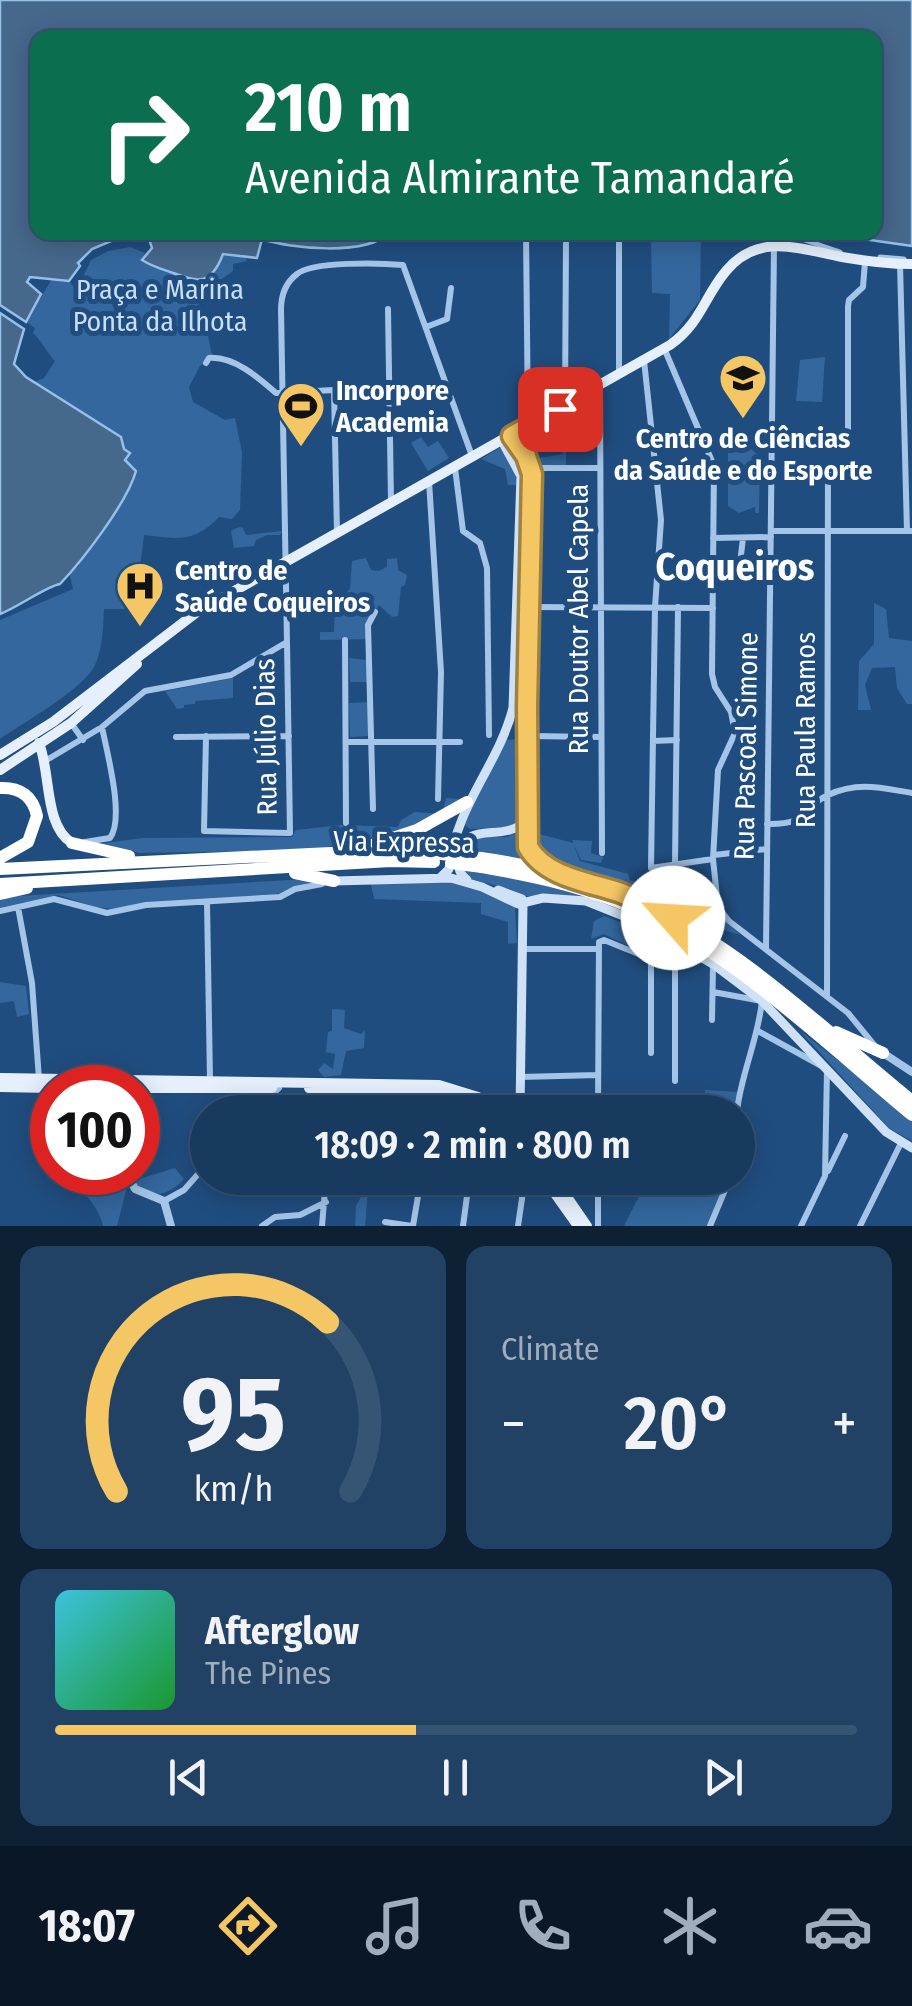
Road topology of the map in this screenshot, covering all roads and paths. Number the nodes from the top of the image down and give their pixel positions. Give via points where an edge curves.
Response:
1 (526, 240) edge
2 (566, 240) edge
3 (619, 240) edge
4 (805, 240) edge
5 (774, 245) junction
6 (865, 260) junction
7 (908, 262) edge
8 (451, 288) dead end
9 (388, 309) dead end
10 (426, 326) junction
11 (664, 348) junction
12 (644, 359) junction
13 (206, 363) dead end
14 (618, 373) junction
15 (600, 384) junction
16 (282, 393) junction
17 (565, 406) junction
18 (528, 427) junction
19 (848, 436) dead end
20 (507, 438) junction
21 (472, 457) junction
22 (828, 464) dead end
23 (454, 466) junction
24 (532, 468) junction
25 (600, 468) junction
26 (520, 470) junction
27 (428, 480) junction
28 (391, 502) junction
29 (828, 531) junction
30 (910, 531) edge
31 (337, 534) junction
32 (771, 534) junction
33 (713, 538) junction
34 (743, 538) junction
35 (741, 555) dead end
36 (287, 562) junction
37 (530, 607) junction
38 (598, 607) junction
39 (655, 608) junction
40 (678, 608) junction
41 (713, 608) junction
42 (375, 612) dead end
43 (345, 640) dead end
44 (286, 642) junction
45 (148, 650) junction
46 (527, 707) junction
47 (513, 708) junction
48 (72, 723) junction
49 (102, 728) junction
50 (488, 735) dead end
51 (504, 735) junction
52 (206, 736) junction
53 (289, 736) junction
54 (527, 736) junction
55 (176, 737) dead end
56 (602, 737) junction
57 (37, 740) junction
58 (83, 740) junction
59 (440, 740) junction
60 (677, 740) junction
61 (653, 741) junction
62 (346, 742) junction
63 (372, 742) junction
64 (460, 742) dead end
65 (15, 746) junction
66 (28, 753) junction
67 (0, 755) edge
68 (45, 762) junction
69 (4, 766) edge
70 (0, 788) edge
71 (717, 790) junction
72 (727, 790) dead end
73 (912, 793) edge
74 (827, 796) junction
75 (438, 799) dead end
76 (467, 802) junction
77 (373, 809) dead end
78 (527, 820) junction
79 (460, 823) junction
80 (346, 824) dead end
81 (767, 824) junction
82 (477, 833) junction
83 (72, 843) junction
84 (767, 849) junction
85 (351, 852) junction
86 (602, 853) dead end
87 (433, 857) junction
88 (713, 857) junction
89 (0, 858) edge
90 (186, 860) junction
91 (481, 862) junction
92 (676, 864) junction
93 (0, 869) edge
94 (257, 870) junction
95 (555, 872) junction
96 (441, 877) junction
97 (61, 880) junction
98 (334, 882) junction
99 (469, 882) junction
100 (0, 884) edge
101 (0, 894) edge
102 (207, 902) junction
103 (18, 906) junction
104 (521, 906) junction
105 (0, 911) edge
106 (766, 948) junction
107 (521, 949) junction
108 (597, 949) junction
109 (695, 954) junction
110 (675, 956) junction
111 (651, 959) junction
112 (713, 964) junction
113 (713, 992) junction
114 (827, 996) junction
115 (762, 1002) junction
116 (712, 1020) dead end
117 (824, 1029) junction
118 (758, 1031) junction
119 (651, 1054) dead end
120 (883, 1054) junction
121 (38, 1065) edge
122 (827, 1069) junction
123 (912, 1072) edge
124 (598, 1075) junction
125 (520, 1076) junction
126 (0, 1078) edge
127 (30, 1078) edge
128 (160, 1079) edge
129 (210, 1080) junction
130 (674, 1081) dead end
131 (0, 1087) edge
132 (30, 1088) edge
133 (160, 1088) edge
134 (279, 1088) junction
135 (416, 1088) junction
136 (328, 1089) junction
137 (271, 1095) edge
138 (328, 1095) edge
139 (446, 1095) edge
140 (471, 1095) edge
141 (520, 1095) edge
142 (598, 1095) edge
143 (741, 1095) edge
144 (912, 1101) edge
145 (912, 1115) edge
146 (845, 1136) dead end
147 (901, 1143) junction
148 (912, 1148) edge
149 (825, 1176) junction
150 (190, 1184) edge
151 (145, 1195) edge
152 (326, 1195) edge
153 (418, 1195) edge
154 (523, 1195) edge
155 (556, 1195) edge
156 (566, 1195) edge
157 (598, 1195) edge
158 (723, 1195) edge
159 (467, 1196) dead end
160 (164, 1201) junction
161 (326, 1202) junction
162 (385, 1222) dead end
163 (171, 1226) edge
164 (262, 1226) edge
165 (322, 1226) edge
166 (412, 1226) edge
167 (463, 1226) edge
168 (518, 1226) edge
169 (578, 1226) edge
170 (587, 1226) edge
171 (598, 1226) edge
172 (710, 1226) edge
173 (801, 1226) edge
174 (860, 1226) edge

1 - 18 street
2 - 17 street
3 - 14 street
4 - 7 street
5 - 6 main road
5 - 11 main road via 736,261 694,324
5 - 32 street, Rua Pascoal Simone
6 - 7 main road
6 - 19 street via 863,287 848,306
7 - 30 street
8 - 10 street via 447,319
9 - 28 street
10 - 16 street, Rua Júlio Dias via 402,264 312,267 297,274 281,298
10 - 21 street
11 - 12 main road
11 - 33 street via 712,458
12 - 14 main road
12 - 39 street via 661,502
13 - 16 street via 223,359
14 - 15 main road
15 - 17 main road
15 - 25 street, Rua Doutor Abel Capela
16 - 31 street via 334,390
16 - 36 street, Rua Júlio Dias
17 - 18 main road
18 - 20 main road
20 - 21 main road
20 - 24 main road
20 - 26 main road
21 - 23 main road
22 - 29 street, Rua Paula Ramos
23 - 27 main road
23 - 50 street via 463,531 480,543 488,568
24 - 25 street
24 - 26 main road
24 - 37 main road
25 - 38 street, Rua Doutor Abel Capela
26 - 47 main road
27 - 28 main road
27 - 59 street
28 - 31 main road
29 - 30 street
29 - 32 street
29 - 74 street, Rua Paula Ramos
31 - 36 main road
32 - 34 street
32 - 81 street, Rua Pascoal Simone
33 - 34 street
33 - 41 street
34 - 35 street
36 - 44 street, Rua Júlio Dias
36 - 45 main road via 197,612
37 - 38 street
37 - 46 main road
38 - 39 street
38 - 56 street, Rua Doutor Abel Capela
39 - 40 street
39 - 61 street
40 - 41 street
40 - 60 street
41 - 71 street via 713,680 735,733 720,762
42 - 63 street via 368,625
43 - 62 street
44 - 49 street via 230,675 144,691
44 - 53 street, Rua Júlio Dias
45 - 48 main road
45 - 57 main road
46 - 47 main road
46 - 54 main road
47 - 51 main road
48 - 57 main road
48 - 58 street
49 - 58 street
49 - 83 street via 115,830 110,838
51 - 54 main road
51 - 76 main road
52 - 53 street
52 - 53 street, Rua Júlio Dias via 204,831 290,833
52 - 55 street
54 - 56 street
54 - 78 main road
56 - 86 street, Rua Doutor Abel Capela
57 - 65 main road
57 - 66 main road
57 - 68 main road
58 - 68 street
59 - 63 street
59 - 64 street
59 - 75 street
60 - 61 street
60 - 92 street
61 - 92 street via 651,868
62 - 63 street
62 - 80 street
63 - 77 street
65 - 66 main road
65 - 67 main road
66 - 68 main road
66 - 69 main road
68 - 83 main road via 54,822
70 - 89 highway via 26,795 37,816 28,842
71 - 72 street
71 - 88 street
73 - 74 street via 868,785
74 - 81 street via 795,823
74 - 114 street, Rua Paula Ramos
76 - 79 main road
76 - 85 highway via 417,830
78 - 82 main road via 514,831
78 - 95 highway via 528,847
79 - 82 main road
79 - 96 main road via 450,869
81 - 84 street, Rua Pascoal Simone
82 - 99 main road via 460,850 459,868
83 - 90 highway via 120,856
84 - 88 street
84 - 106 street, Rua Pascoal Simone
85 - 87 highway, Via Expressa
85 - 90 highway, Via Expressa
87 - 91 highway, Via Expressa, bridge
87 - 94 highway, Via Expressa
88 - 92 street
88 - 106 street via 718,907
90 - 93 highway, Via Expressa
91 - 95 highway, Via Expressa
91 - 145 highway, Via Expressa via 617,902 691,940
94 - 97 highway, Via Expressa
94 - 98 highway
95 - 117 highway, Via Expressa via 624,894 692,928
96 - 98 main road
96 - 99 main road
97 - 100 highway, Via Expressa
97 - 101 highway
98 - 102 street via 280,896
99 - 104 main road via 514,894
102 - 103 street via 108,913 63,900
102 - 129 street
103 - 105 street
103 - 121 street
104 - 107 main road
104 - 109 main road via 542,898 586,901
106 - 114 street
107 - 108 street
107 - 125 main road
108 - 111 street via 604,940
108 - 124 street
109 - 110 street
109 - 112 main road
110 - 111 street
110 - 130 street
111 - 119 street
112 - 113 street
112 - 115 main road
113 - 115 street
113 - 116 street
114 - 120 street
115 - 118 street
115 - 122 main road
117 - 120 highway
117 - 144 highway, Via Expressa
118 - 122 street
118 - 143 street
120 - 123 street
122 - 147 main road
122 - 149 street
124 - 125 street
124 - 142 street
125 - 141 main road
126 - 127 main road
128 - 129 main road
129 - 135 main road
131 - 132 main road
133 - 134 main road
134 - 136 main road
134 - 137 street
135 - 136 main road
135 - 139 main road
135 - 140 main road
136 - 138 street
146 - 149 street
147 - 148 main road
147 - 174 street
149 - 173 street
150 - 160 street
151 - 160 street
152 - 161 street
153 - 166 street
154 - 168 street
155 - 169 main road
156 - 170 main road
157 - 171 street
158 - 172 street
159 - 167 street
160 - 163 street
161 - 164 street
161 - 165 street
162 - 166 street

